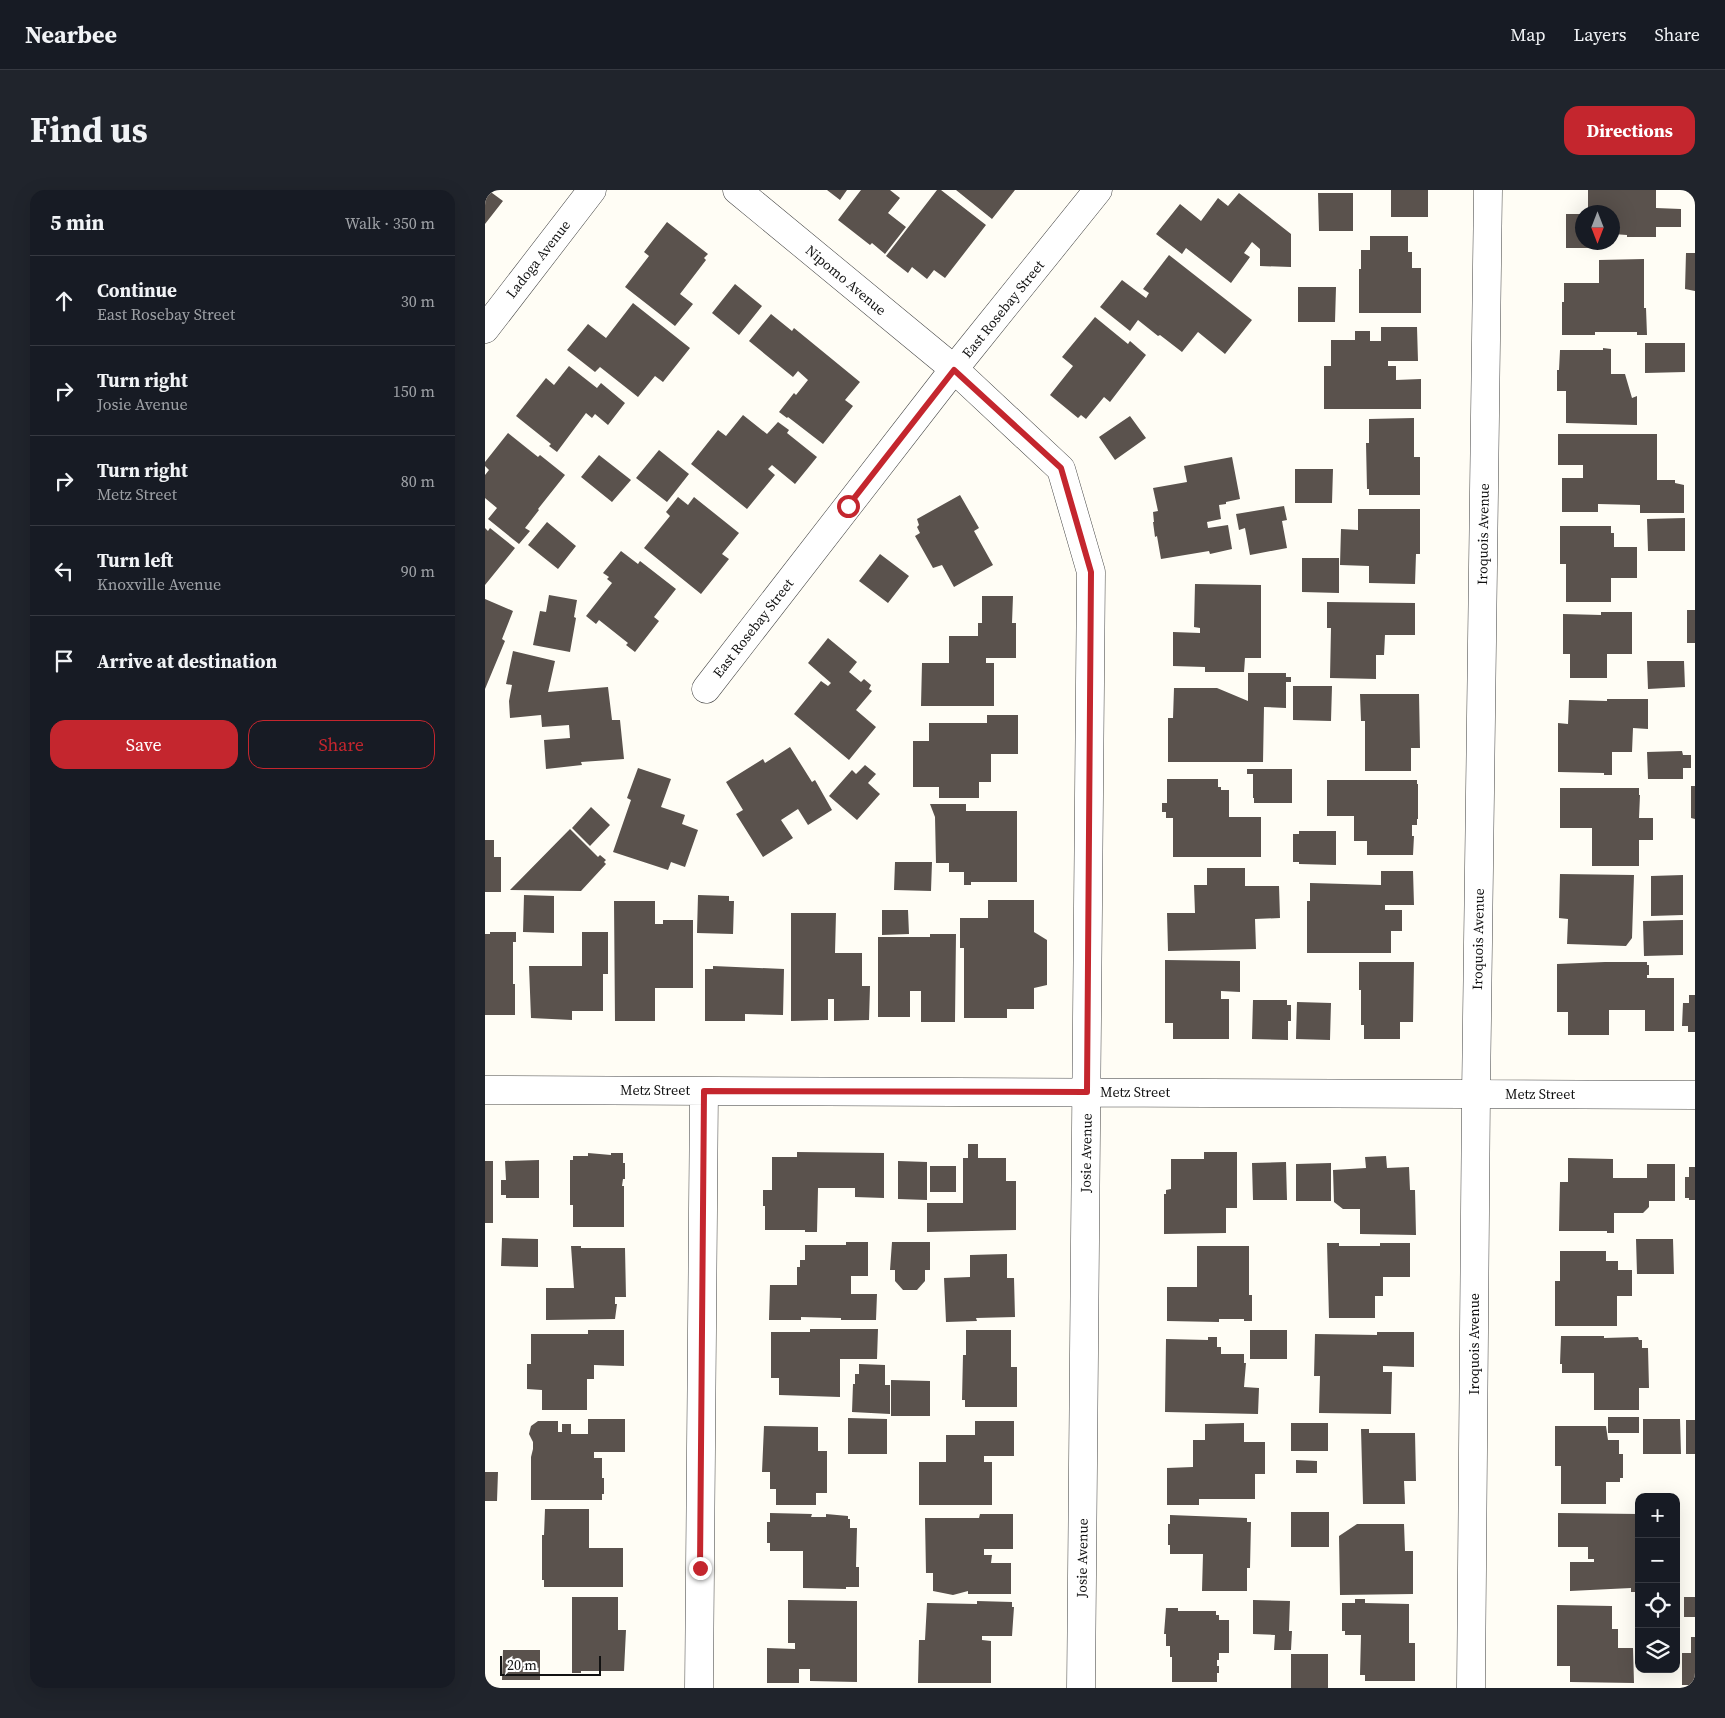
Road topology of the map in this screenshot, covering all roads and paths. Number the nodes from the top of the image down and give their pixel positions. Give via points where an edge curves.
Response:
1 (592, 190) edge
2 (737, 190) edge
3 (1098, 190) edge
4 (1488, 190) edge
5 (485, 328) edge
6 (954, 370) junction
7 (706, 689) dead end
8 (485, 1090) edge
9 (704, 1091) junction
10 (1087, 1092) junction
11 (1476, 1094) junction
12 (1695, 1095) edge
13 (699, 1688) edge
14 (1081, 1688) edge
15 (1471, 1688) edge

1 - 5 street, Ladoga Avenue
2 - 6 street, Nipomo Avenue
3 - 6 street, East Rosebay Street
4 - 11 street, Iroquois Avenue
6 - 7 street, East Rosebay Street
6 - 10 street, Josie Avenue via 1061,468 1091,572
8 - 9 street, Metz Street
9 - 10 street, Metz Street
9 - 13 street
10 - 11 street, Metz Street
10 - 14 street, Josie Avenue
11 - 12 street, Metz Street
11 - 15 street, Iroquois Avenue

